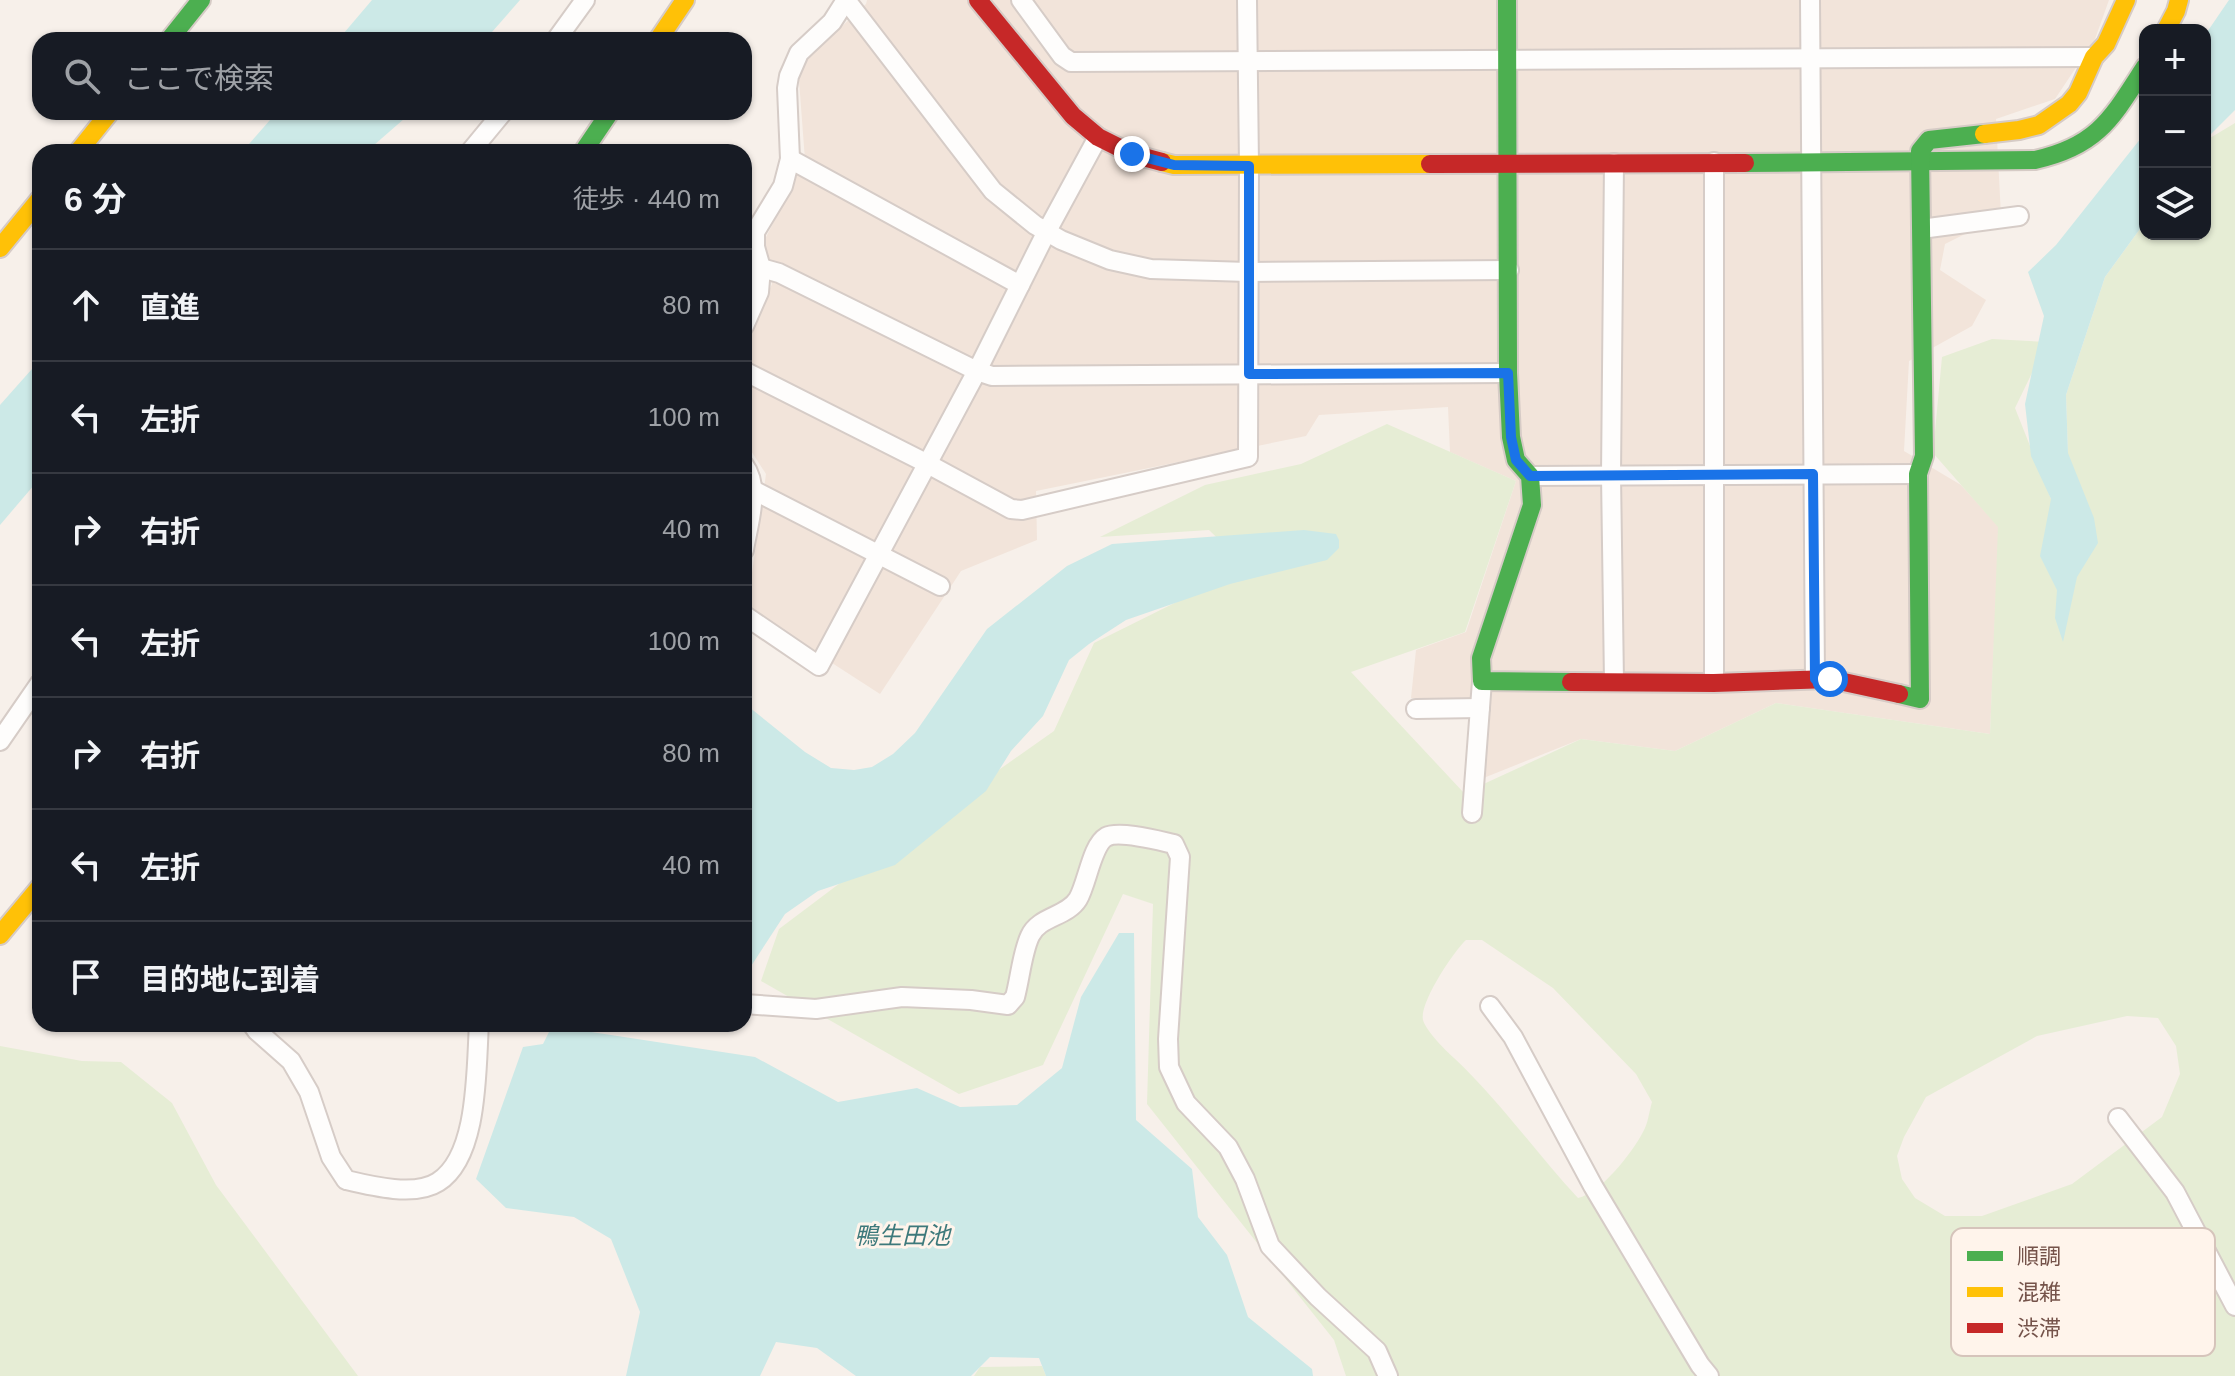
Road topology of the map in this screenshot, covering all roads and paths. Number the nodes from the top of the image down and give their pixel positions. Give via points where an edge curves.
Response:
1 (201, 0) edge
2 (585, 0) edge
3 (685, 0) edge
4 (846, 0) edge
5 (978, 0) edge
6 (1021, 0) edge
7 (1247, 0) edge
8 (1507, 0) edge
9 (1810, 0) edge
10 (2126, 0) edge
11 (2179, 0) edge
12 (2169, 24) edge
13 (175, 32) edge
14 (562, 32) edge
15 (663, 32) edge
16 (2094, 57) junction
17 (1810, 58) junction
18 (1508, 60) junction
19 (1247, 61) junction
20 (2139, 76) edge
21 (104, 120) edge
22 (496, 120) edge
23 (605, 120) edge
24 (1098, 137) junction
25 (84, 144) edge
26 (477, 144) edge
27 (588, 144) edge
28 (790, 159) junction
29 (1714, 162) junction
30 (1811, 162) junction
31 (1920, 162) junction
32 (1508, 163) junction
33 (1614, 163) junction
34 (1249, 166) junction
35 (32, 209) edge
36 (2019, 216) dead end
37 (1921, 229) junction
38 (1047, 231) junction
39 (0, 248) edge
40 (761, 268) junction
41 (1509, 270) junction
42 (1248, 272) junction
43 (1020, 285) junction
44 (752, 308) edge
45 (977, 371) junction
46 (1508, 373) junction
47 (1249, 374) junction
48 (752, 375) edge
49 (926, 463) junction
50 (1813, 474) junction
51 (1918, 474) junction
52 (1611, 475) junction
53 (1712, 475) junction
54 (1530, 476) junction
55 (752, 486) edge
56 (753, 490) junction
57 (752, 497) edge
58 (879, 553) junction
59 (940, 586) dead end
60 (752, 620) edge
61 (1815, 679) junction
62 (1482, 681) junction
63 (1614, 682) junction
64 (1714, 683) junction
65 (32, 695) edge
66 (1480, 708) junction
67 (1416, 709) dead end
68 (0, 741) edge
69 (1472, 813) dead end
70 (32, 897) edge
71 (0, 935) edge
72 (752, 1005) edge
73 (1490, 1006) dead end
74 (258, 1032) edge
75 (478, 1032) edge
76 (2118, 1118) dead end
77 (2194, 1228) edge
78 (2215, 1268) edge
79 (2235, 1306) edge
80 (1388, 1376) edge
81 (1709, 1376) edge

1 - 13 street
2 - 14 street
3 - 15 street
4 - 28 street via 832,22 799,53 789,76
4 - 38 street via 993,191
5 - 24 street via 1073,116
6 - 19 street via 1071,62
7 - 19 street
8 - 18 street
9 - 17 street
10 - 16 street via 2106,44
11 - 12 street
16 - 17 street
16 - 31 street via 2078,93 2039,125 1929,140 1920,151
17 - 18 street
17 - 30 street
18 - 19 street
18 - 32 street
19 - 34 street
20 - 31 street via 2103,128 2057,155
21 - 25 street
22 - 26 street
23 - 27 street
24 - 34 street via 1132,154 1174,165
24 - 38 street
28 - 40 street via 783,186 755,232
28 - 43 street
29 - 30 street
29 - 33 street
29 - 53 street
30 - 31 street
30 - 50 street
31 - 37 street
32 - 33 street
32 - 34 street
32 - 41 street
33 - 52 street
34 - 42 street
35 - 39 street
36 - 37 street
37 - 51 street via 1924,456
38 - 42 street via 1110,260 1151,269
38 - 43 street
40 - 44 street
40 - 45 street
41 - 42 street
41 - 46 street
42 - 47 street
43 - 45 street
45 - 47 street via 992,376
45 - 49 street
46 - 47 street
46 - 54 street via 1513,449
47 - 49 street via 1248,457 1022,510
48 - 49 street
49 - 58 street
50 - 51 street
50 - 53 street
50 - 61 street
51 - 61 street via 1920,699
52 - 53 street
52 - 54 street
52 - 63 street
53 - 64 street
54 - 62 street via 1532,505 1481,658
55 - 56 street
56 - 57 street
56 - 58 street
58 - 59 street
58 - 60 street via 819,666
61 - 64 street
62 - 63 street
62 - 66 street
63 - 64 street
65 - 68 street
66 - 67 street
66 - 69 street
70 - 71 street
72 - 80 street via 816,1009 902,997 1008,1005 1015,997 1030,935 1079,898 1106,837 1174,844 1180,857 1169,1067 1186,1103 1228,1147 1270,1246 1377,1351
73 - 81 street via 1513,1037 1593,1186
74 - 75 street via 291,1061 346,1180 412,1190 437,1183 454,1167 466,1140
76 - 77 street via 2175,1192
78 - 79 street

